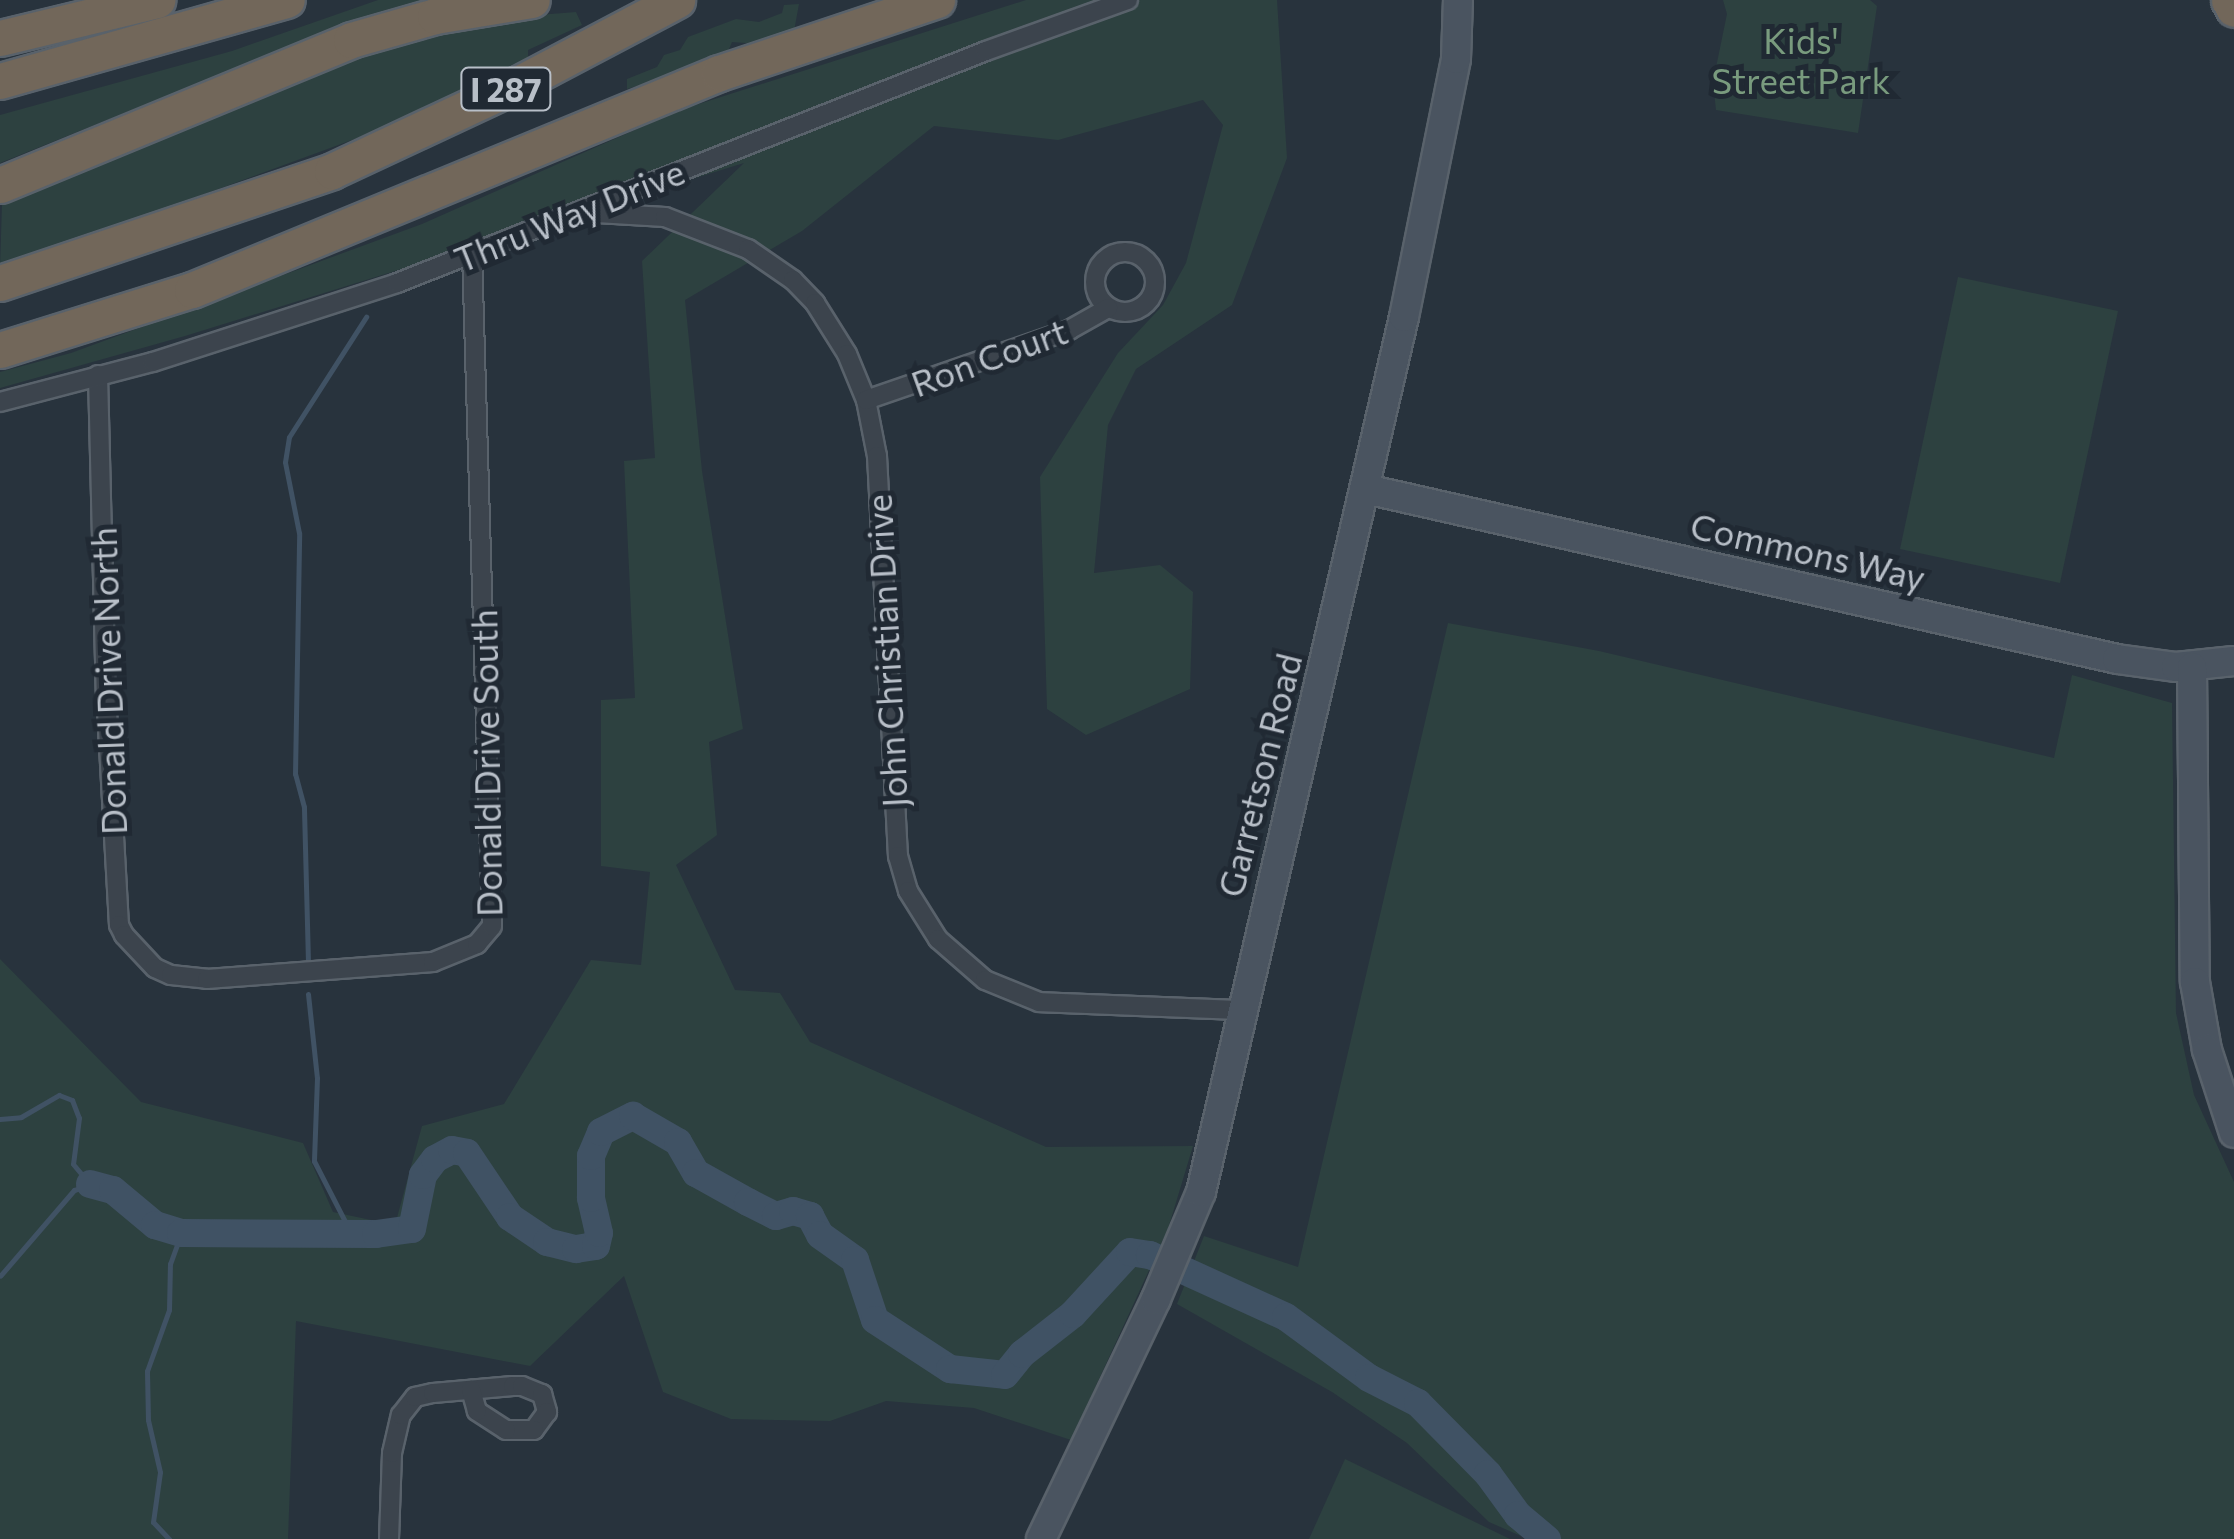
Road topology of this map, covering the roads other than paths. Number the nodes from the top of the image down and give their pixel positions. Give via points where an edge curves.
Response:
1 (157, 0) edge
2 (287, 0) edge
3 (532, 0) edge
4 (677, 0) edge
5 (937, 0) edge
6 (1128, 0) edge
7 (1458, 0) edge
8 (2230, 0) edge
9 (2234, 9) edge
10 (0, 38) edge
11 (0, 81) edge
12 (332, 171) junction
13 (0, 185) edge
14 (580, 212) junction
15 (472, 254) junction
16 (0, 283) edge
17 (0, 308) edge
18 (1108, 308) dead end
19 (0, 350) edge
20 (98, 376) junction
21 (866, 400) junction
22 (0, 402) edge
23 (1366, 489) junction
24 (2234, 661) edge
25 (2192, 667) junction
26 (160, 970) joint
27 (1242, 1010) junction
28 (2234, 1133) edge
29 (470, 1390) dead end
30 (389, 1539) edge
31 (1041, 1539) edge

1 - 10 highway
2 - 11 highway
3 - 13 highway via 435,16 338,45
4 - 12 highway, I 287
5 - 19 highway via 719,73 192,290
6 - 14 street, Thru Way Drive
7 - 23 street, Garretson Road via 1453,73
8 - 9 highway
12 - 16 highway, I 287
12 - 17 highway, I 287 via 310,190 229,224
14 - 15 street, Thru Way Drive
14 - 21 street, John Christian Drive via 665,217 721,235 769,262 832,328
15 - 20 street, Thru Way Drive
15 - 26 street, Donald Drive South via 492,926 476,944 433,962 393,968 207,979
18 - 21 street, Ron Court via 1069,330
20 - 22 street, Thru Way Drive
20 - 26 street, Donald Drive North via 119,925
21 - 27 street, John Christian Drive via 878,472 892,806 898,856 920,914 963,964 1013,994 1040,1002
23 - 25 street, Commons Way via 2117,659
23 - 27 street, Garretson Road
24 - 25 street, Commons Way
25 - 28 street via 2194,982
27 - 31 street, Garretson Road via 1189,1227
29 - 30 street via 422,1394 401,1415 391,1465

